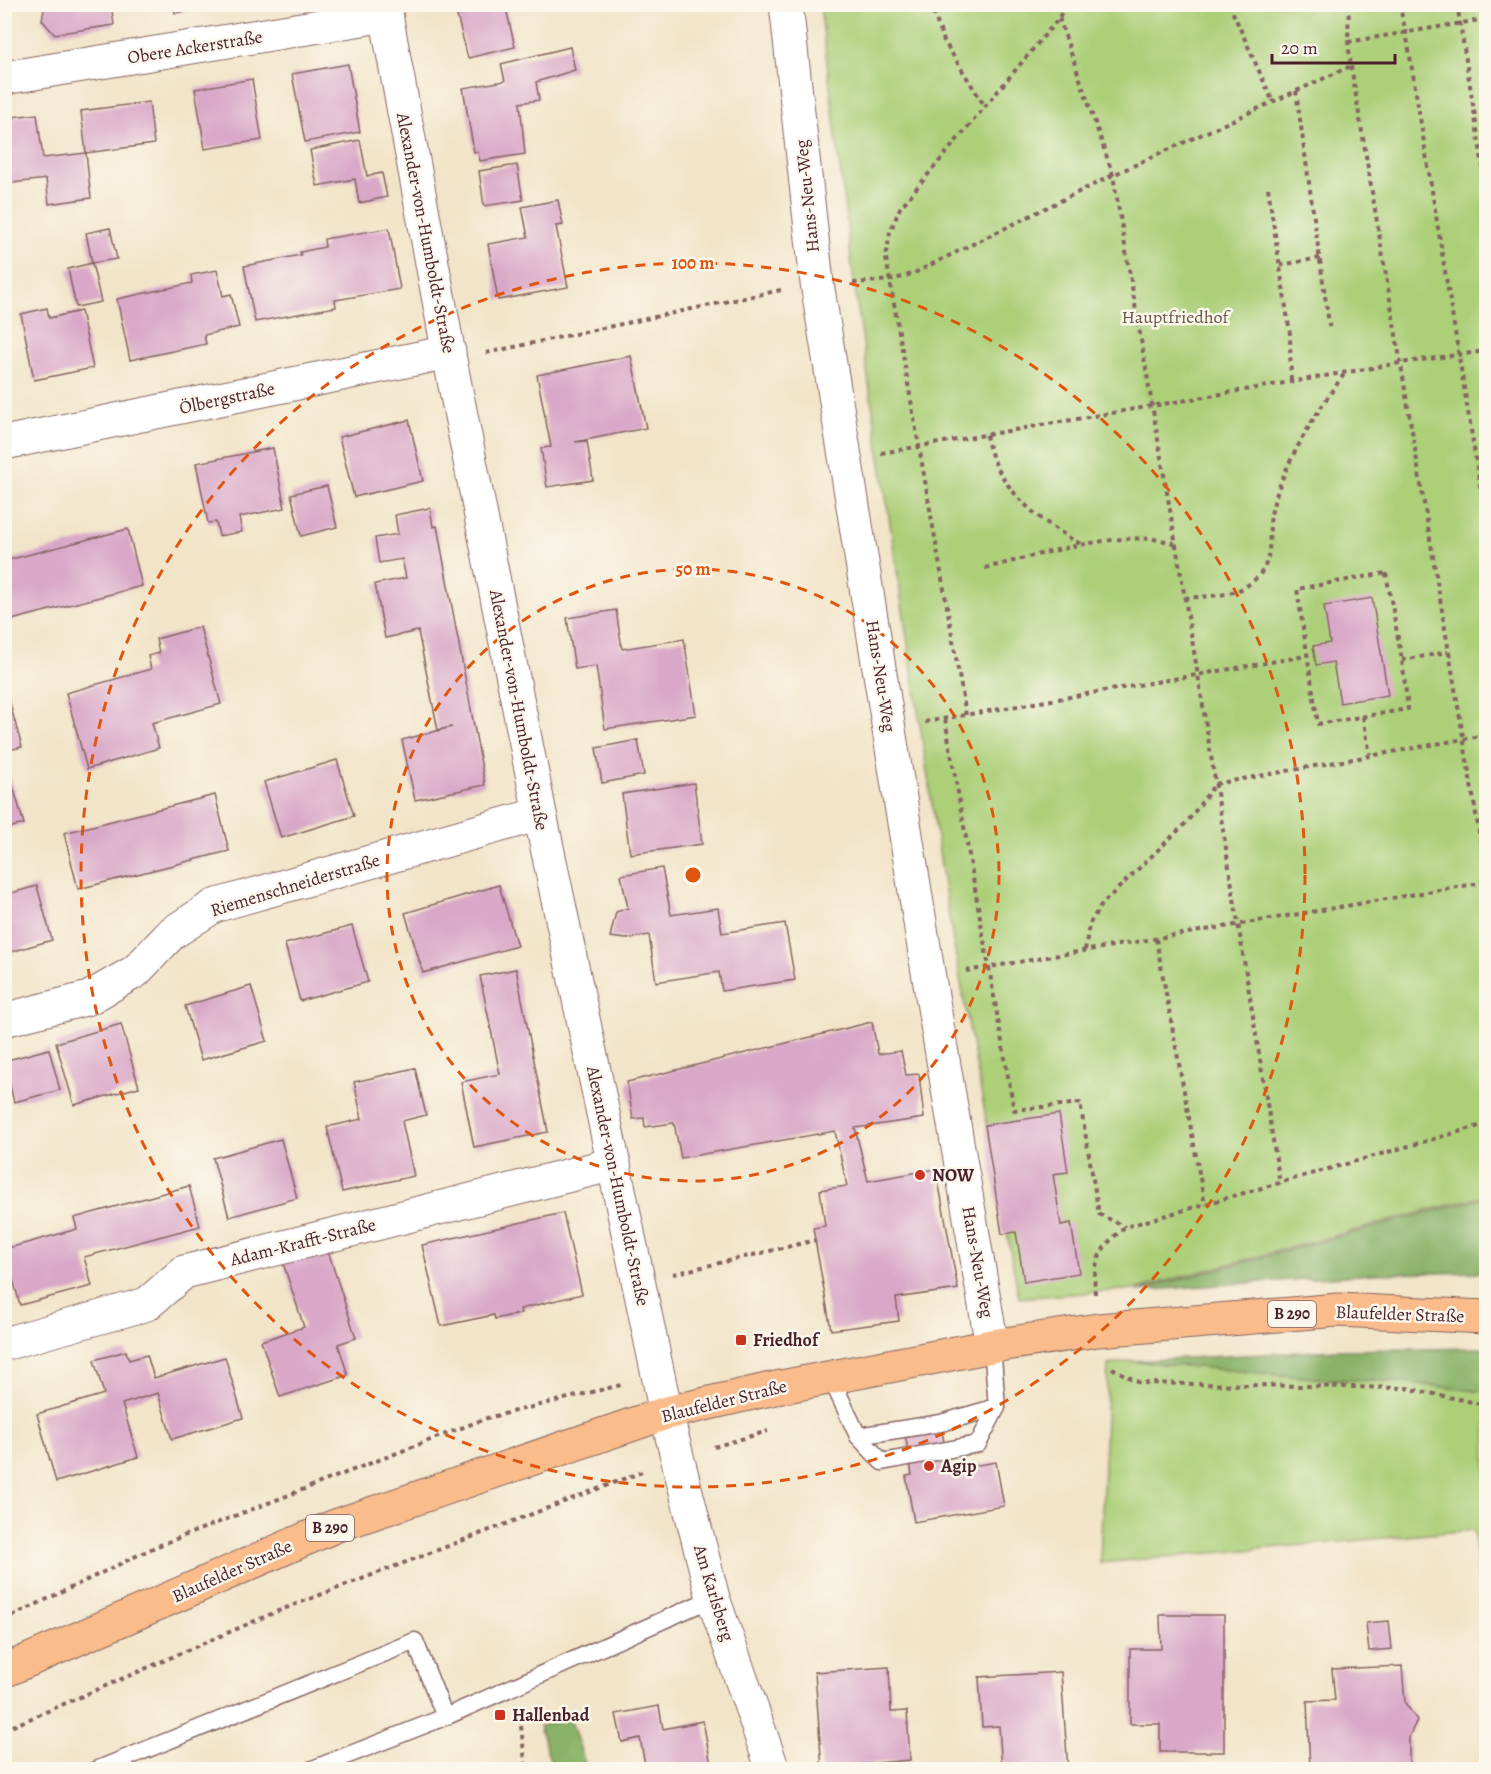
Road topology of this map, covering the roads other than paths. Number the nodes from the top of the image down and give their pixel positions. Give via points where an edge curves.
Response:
1 (786, 4) edge
2 (385, 10) edge
3 (4, 78) edge
4 (449, 356) junction
5 (4, 444) edge
6 (540, 814) junction
7 (4, 1020) edge
8 (614, 1164) junction
9 (1486, 1317) edge
10 (4, 1344) edge
11 (992, 1346) junction
12 (830, 1376) junction
13 (997, 1407) junction
14 (666, 1413) junction
15 (858, 1436) junction
16 (713, 1598) junction
17 (4, 1671) edge
18 (445, 1717) junction
19 (96, 1770) edge
20 (310, 1770) edge
21 (773, 1770) edge

1 - 11 street, Hans-Neu-Weg via 817,282
2 - 3 street, Obere Ackerstraße
2 - 4 street, Alexander-von-Humboldt-Straße
4 - 5 street, Ölbergstraße
4 - 6 street, Alexander-von-Humboldt-Straße
6 - 7 street, Riemenschneiderstraße via 214,906 172,933 136,971 89,998
6 - 8 street, Alexander-von-Humboldt-Straße
8 - 10 street, Adam-Krafft-Straße via 184,1272 147,1304
8 - 14 street, Alexander-von-Humboldt-Straße
9 - 11 main road, Blaufelder Straße / B 290 via 1338,1310 1098,1330
11 - 12 main road, Blaufelder Straße / B 290
11 - 13 lane
12 - 14 main road, Blaufelder Straße / B 290
12 - 15 lane
13 - 15 lane via 941,1423
13 - 15 lane via 978,1444 946,1451 882,1462
14 - 16 street, Am Karlsberg
14 - 17 main road, Blaufelder Straße / B 290 via 334,1526
16 - 18 lane
16 - 21 street, Am Karlsberg
18 - 19 lane via 415,1641
18 - 20 lane

